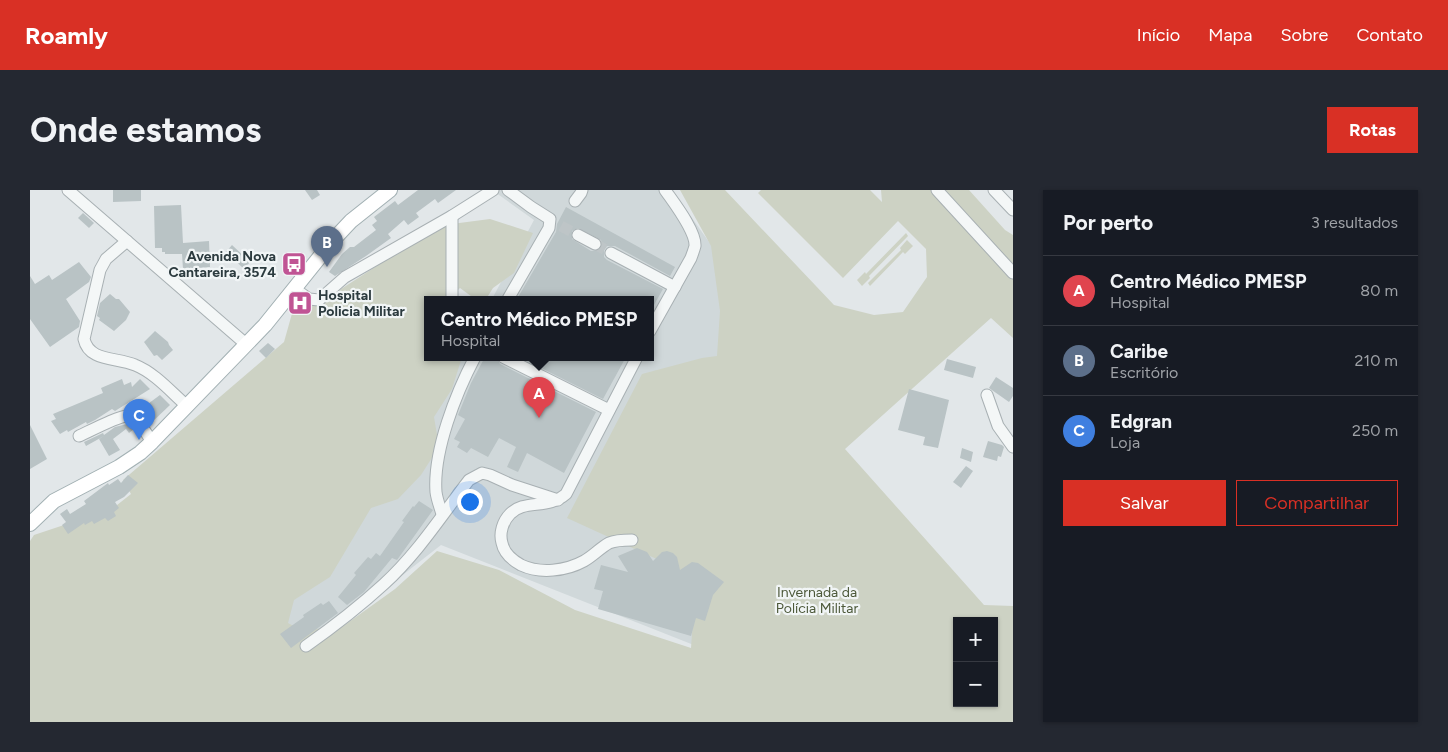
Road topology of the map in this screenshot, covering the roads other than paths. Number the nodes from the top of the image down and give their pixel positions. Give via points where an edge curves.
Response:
1 (68, 190) edge
2 (390, 190) edge
3 (492, 190) edge
4 (508, 190) edge
5 (582, 190) edge
6 (665, 190) edge
7 (937, 190) edge
8 (994, 190) edge
9 (575, 201) dead end
10 (1013, 210) edge
11 (452, 216) junction
12 (550, 219) junction
13 (561, 226) tunnel mouth
14 (578, 236) tunnel mouth
15 (127, 241) junction
16 (594, 244) tunnel mouth
17 (612, 253) tunnel mouth
18 (1013, 273) edge
19 (675, 287) junction
20 (295, 289) junction
21 (453, 296) edge
22 (510, 296) edge
23 (654, 324) edge
24 (247, 344) junction
25 (473, 361) edge
26 (511, 361) edge
27 (635, 361) edge
28 (987, 395) dead end
29 (187, 406) junction
30 (609, 410) junction
31 (79, 436) dead end
32 (152, 442) junction
33 (1013, 447) edge
34 (558, 500) junction
35 (442, 514) junction
36 (30, 524) edge
37 (632, 540) dead end
38 (306, 646) dead end

1 - 15 street
2 - 20 main road via 351,221
3 - 11 street
4 - 12 street
5 - 9 street
6 - 19 street via 694,237 695,246
7 - 18 street
8 - 10 street
11 - 20 street via 344,277 319,300 309,299
11 - 21 street
12 - 13 street
12 - 22 street via 549,228
14 - 16 street
15 - 24 street
15 - 29 street via 106,259 100,270 84,339 86,347 104,358 124,361 146,370
17 - 19 street
19 - 23 street
20 - 24 main road
24 - 29 main road
25 - 35 street via 454,405 441,449 436,492
26 - 30 street
27 - 30 street
28 - 33 street via 998,426
29 - 32 main road
30 - 34 street via 566,494
31 - 32 street via 128,416
32 - 36 main road via 120,466 54,501
34 - 35 street via 482,473 469,480
34 - 37 street via 522,506 510,514 502,526 501,542 506,554 517,563 542,571 567,569 609,543
35 - 38 street via 422,543 385,583

